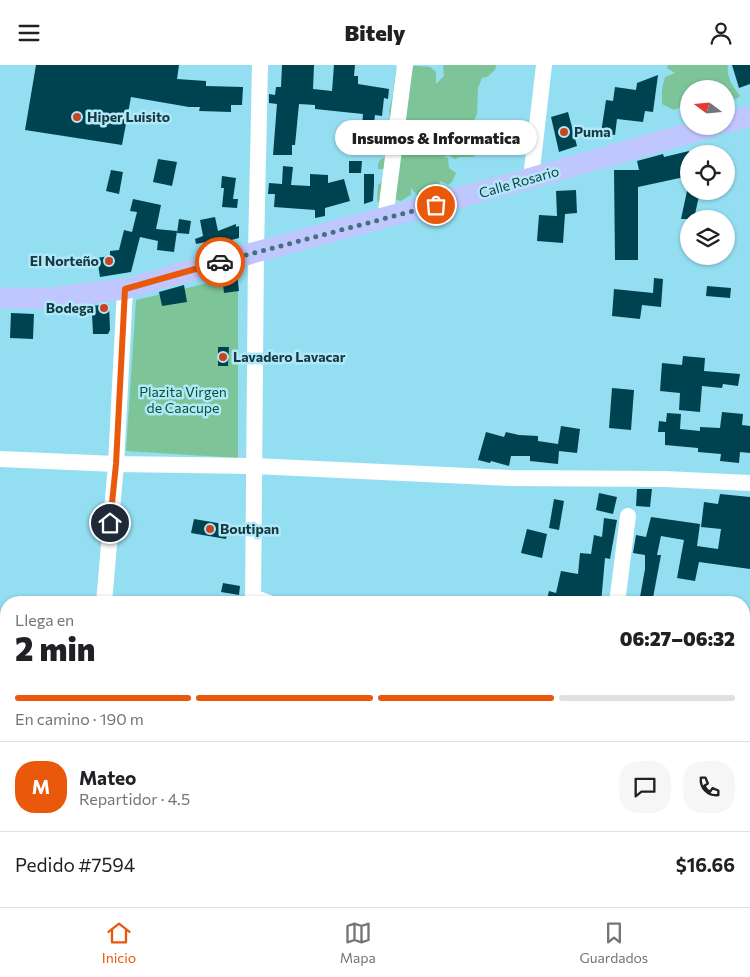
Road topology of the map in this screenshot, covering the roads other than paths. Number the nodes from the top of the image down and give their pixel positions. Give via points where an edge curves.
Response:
1 (260, 65) edge
2 (405, 65) edge
3 (544, 65) edge
4 (750, 117) edge
5 (735, 121) edge
6 (683, 135) edge
7 (532, 178) junction
8 (385, 219) junction
9 (256, 252) junction
10 (125, 289) junction
11 (0, 298) edge
12 (0, 459) edge
13 (116, 464) junction
14 (254, 466) junction
15 (750, 483) edge
16 (628, 516) dead end
17 (105, 596) edge
18 (253, 596) edge
19 (618, 596) edge

1 - 9 street
2 - 8 street
3 - 7 street
4 - 5 main road
6 - 7 main road, Calle Rosario
7 - 8 main road, Calle Rosario
8 - 9 main road, Calle Rosario
9 - 10 main road, Calle Rosario
9 - 14 street
10 - 11 main road, Calle Rosario via 50,298
10 - 13 street
12 - 13 street
13 - 14 street
13 - 17 street
14 - 15 street via 510,478
14 - 18 street
16 - 19 street

